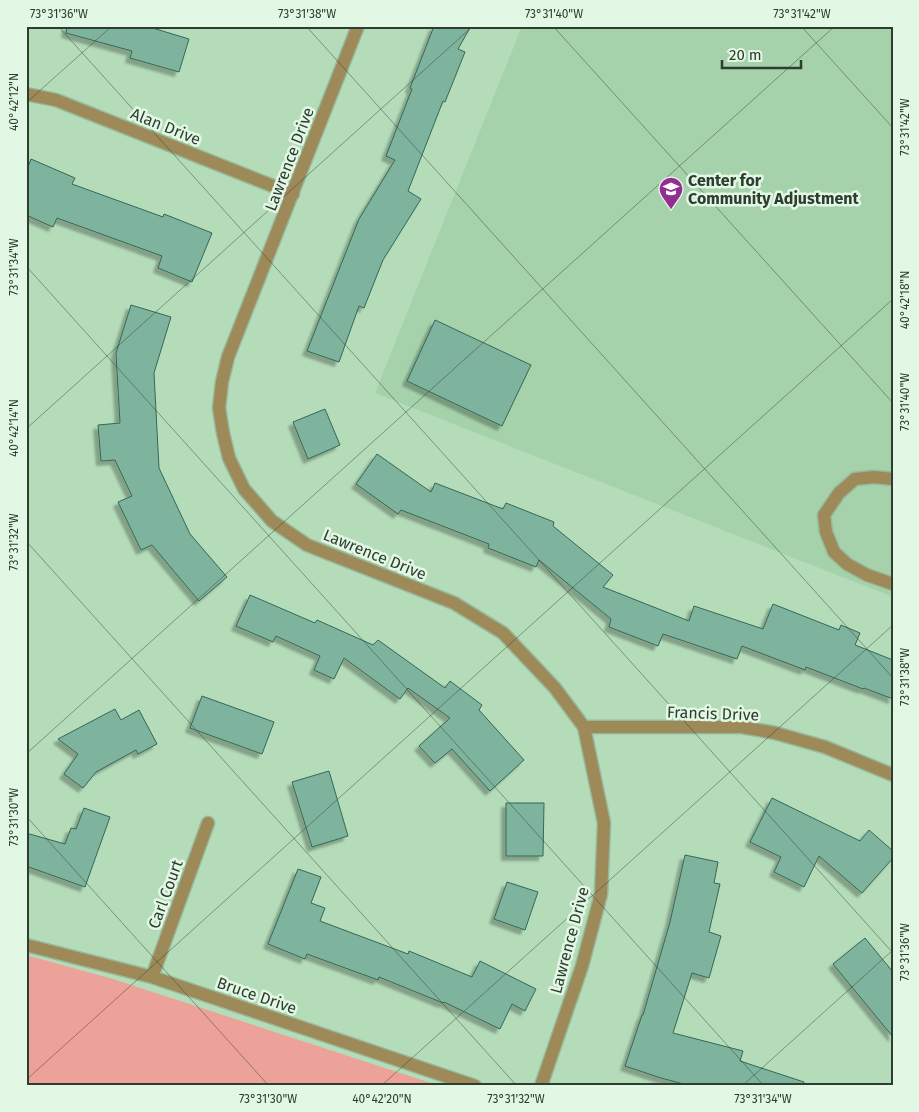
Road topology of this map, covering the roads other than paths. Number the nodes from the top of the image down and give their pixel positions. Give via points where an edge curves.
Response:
1 (358, 26) edge
2 (26, 94) edge
3 (293, 194) junction
4 (893, 479) edge
5 (893, 584) edge
6 (584, 727) junction
7 (893, 774) edge
8 (208, 823) dead end
9 (26, 944) edge
10 (152, 977) junction
11 (475, 1086) edge
12 (541, 1086) edge

1 - 3 street, Lawrence Drive
2 - 3 street, Alan Drive via 56,100
3 - 6 street, Lawrence Drive via 228,358 222,382 222,433 229,458 244,489 272,521 307,545 454,603 503,633 556,688
4 - 5 street via 855,479 839,493 824,515 826,532 834,552 853,568
6 - 7 street, Francis Drive via 742,727 775,732 825,747
6 - 12 street, Lawrence Drive via 604,822 601,894 582,966
8 - 10 street, Carl Court
9 - 10 street, Bruce Drive
10 - 11 street, Bruce Drive

